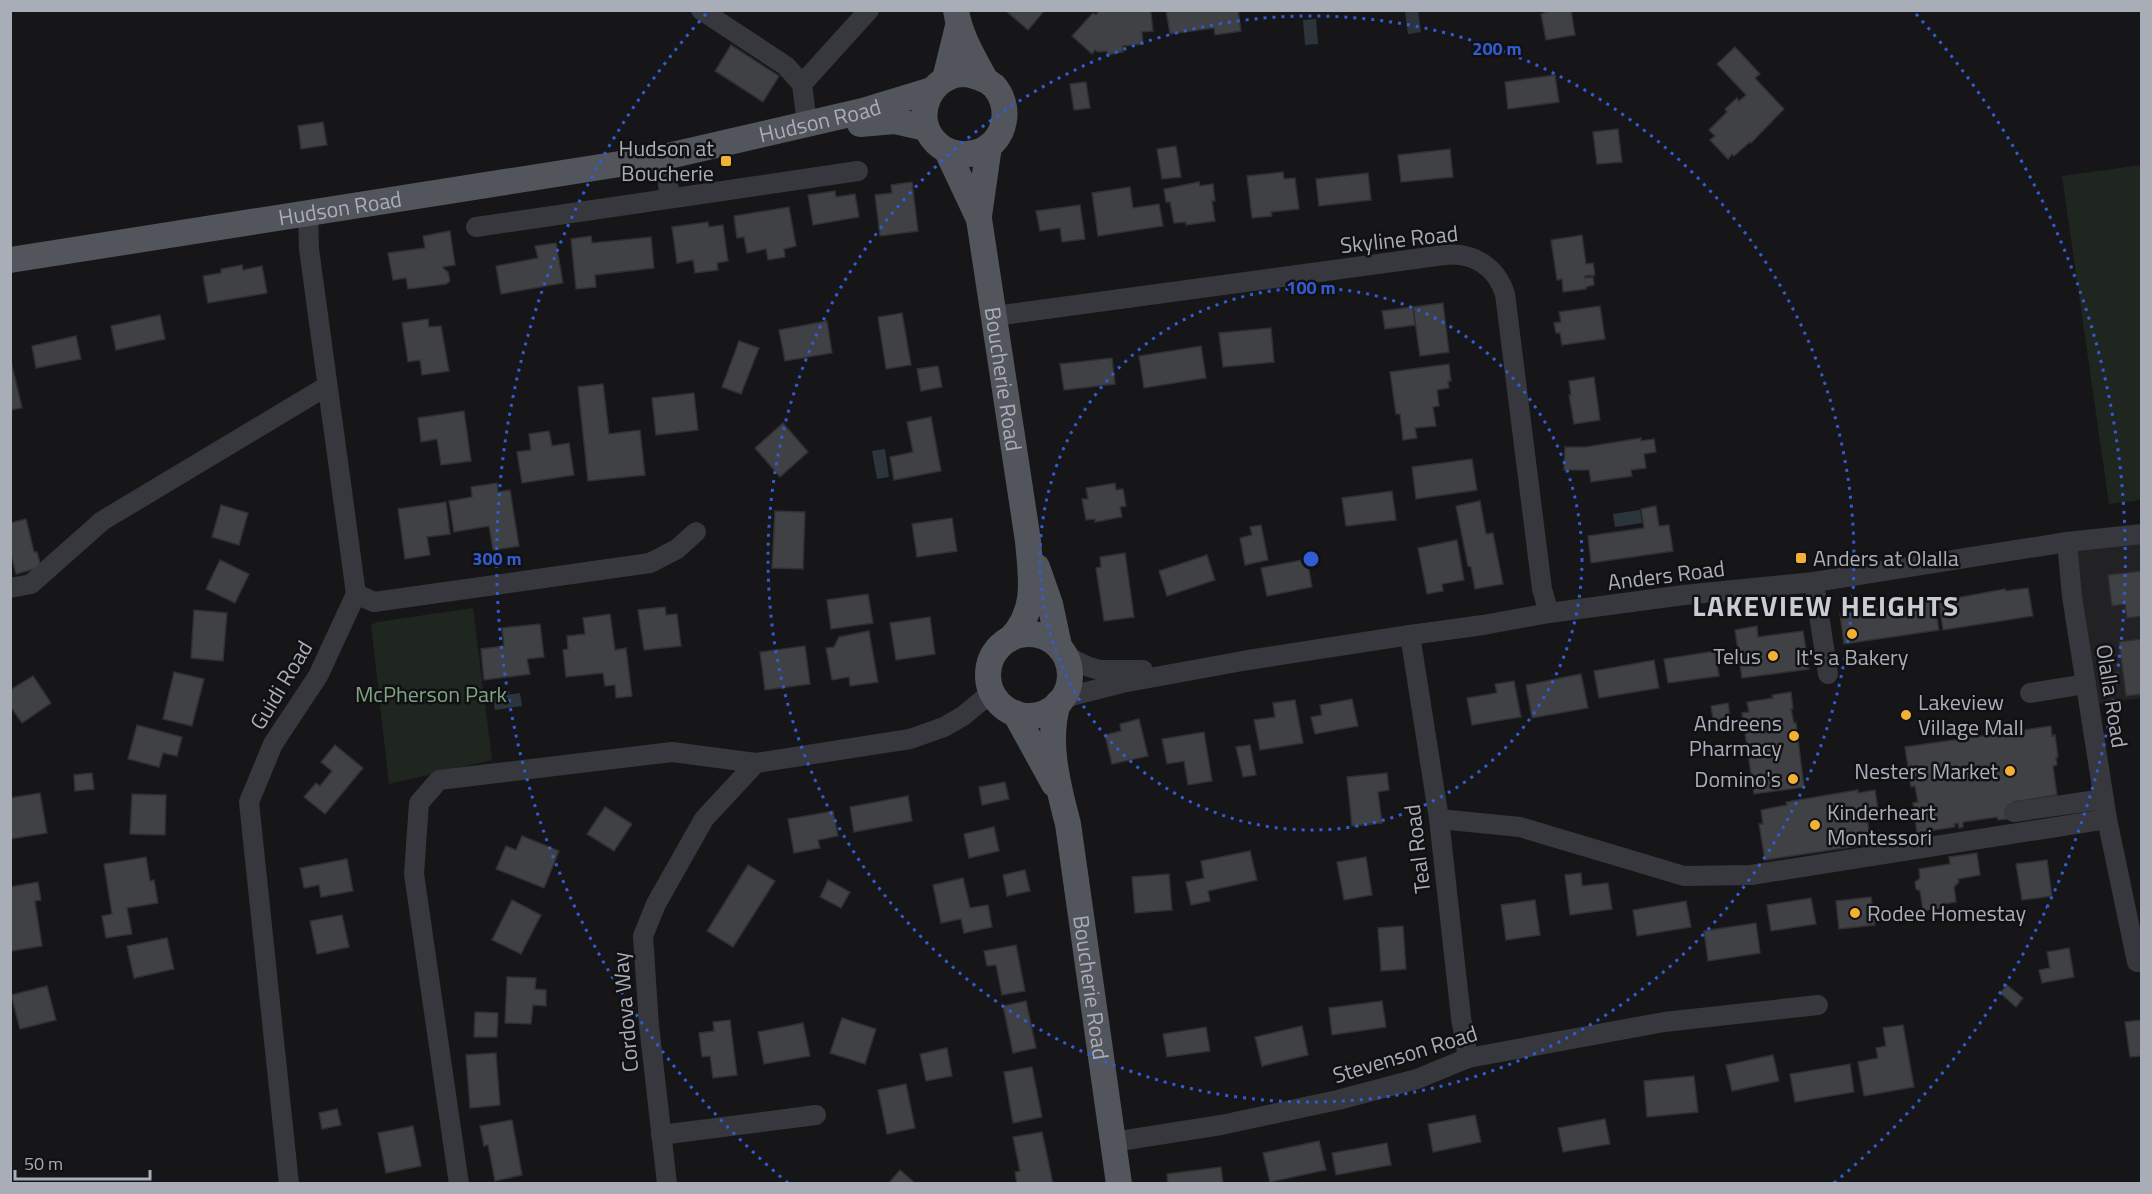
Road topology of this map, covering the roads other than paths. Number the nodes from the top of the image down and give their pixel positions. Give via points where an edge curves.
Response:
1 (701, 10) edge
2 (869, 10) edge
3 (957, 18) edge
4 (985, 80) junction
5 (802, 84) junction
6 (939, 84) junction
7 (807, 124) junction
8 (926, 128) junction
9 (989, 146) junction
10 (947, 151) junction
11 (667, 156) junction
12 (858, 171) dead end
13 (670, 198) junction
14 (308, 213) junction
15 (979, 216) junction
16 (476, 227) dead end
17 (10, 260) edge
18 (996, 316) junction
19 (327, 386) junction
20 (696, 532) dead end
21 (2135, 540) edge
22 (1028, 541) junction
23 (2067, 542) junction
24 (1814, 582) junction
25 (10, 588) edge
26 (356, 594) junction
27 (1549, 613) junction
28 (1410, 634) junction
29 (1011, 638) junction
30 (1062, 651) junction
31 (1197, 671) junction
32 (1828, 674) dead end
33 (2086, 684) junction
34 (992, 692) junction
35 (2030, 693) dead end
36 (1061, 701) junction
37 (1015, 713) junction
38 (756, 763) junction
39 (1059, 793) junction
40 (2104, 799) junction
41 (2014, 812) dead end
42 (1439, 819) junction
43 (2107, 819) junction
44 (2137, 963) dead end
45 (1818, 1005) dead end
46 (1468, 1058) junction
47 (816, 1115) dead end
48 (662, 1135) junction
49 (1113, 1142) junction
50 (289, 1184) edge
51 (459, 1184) edge
52 (667, 1184) edge
53 (1119, 1184) edge

1 - 5 street via 786,66
2 - 5 street
3 - 4 main road, Boucherie Road
3 - 6 main road, Boucherie Road
4 - 6 main road via 963,74
4 - 9 main road, Boucherie Road via 1000,94 1005,113 1002,128
5 - 7 street
6 - 7 main road, Hudson Road via 863,111
6 - 8 main road, Boucherie Road via 926,101
7 - 11 main road, Hudson Road
8 - 10 main road, Boucherie Road
8 - 11 main road, Hudson Road via 895,121 866,123
9 - 10 main road via 968,154
9 - 15 main road, Boucherie Road
10 - 15 main road, Boucherie Road
11 - 13 street
11 - 14 main road, Hudson Road
12 - 13 street
13 - 16 street
14 - 17 main road, Hudson Road
14 - 19 street
15 - 18 main road, Boucherie Road
18 - 22 main road, Boucherie Road
18 - 27 street, Skyline Road via 1444,255 1462,254 1479,260 1492,270 1505,294 1542,589
19 - 25 street via 102,521 31,584
19 - 26 street
20 - 26 street via 677,549 650,563 374,602
21 - 23 street, Anders Road
22 - 29 main road, Boucherie Road via 1030,603 1021,627
22 - 30 main road, Boucherie Road
23 - 24 street, Anders Road
23 - 33 street, Olalla Road via 2072,596 2091,658
24 - 27 street, Anders Road
24 - 32 street
26 - 50 street, Guidi Road via 318,676 273,744 249,802
27 - 28 street, Anders Road
28 - 31 street, Anders Road
28 - 42 street, Teal Road
29 - 30 main road via 1036,634 1048,638
29 - 34 main road via 991,661
30 - 31 street, Anders Road via 1100,670
30 - 36 main road via 1071,678
31 - 36 street, Anders Road via 1122,683
33 - 35 street
33 - 40 street, Olalla Road
34 - 37 main road
34 - 38 street via 944,727 910,739
36 - 37 main road via 1043,713
36 - 39 main road, Boucherie Road via 1053,720
37 - 39 main road, Boucherie Road
38 - 48 street, Cordova Way via 704,819 656,904 643,936
38 - 51 street via 672,752 439,780 418,803 414,874
39 - 49 main road, Boucherie Road via 1068,824
40 - 41 street
40 - 43 street, Olalla Road
42 - 43 street via 1520,827 1684,876 1751,875
42 - 46 street, Teal Road
43 - 44 street, Olalla Road
45 - 46 street, Stevenson Road via 1664,1022
46 - 49 street, Stevenson Road via 1417,1079 1338,1100 1221,1125
47 - 48 street
48 - 52 street, Cordova Way
49 - 53 main road, Boucherie Road

